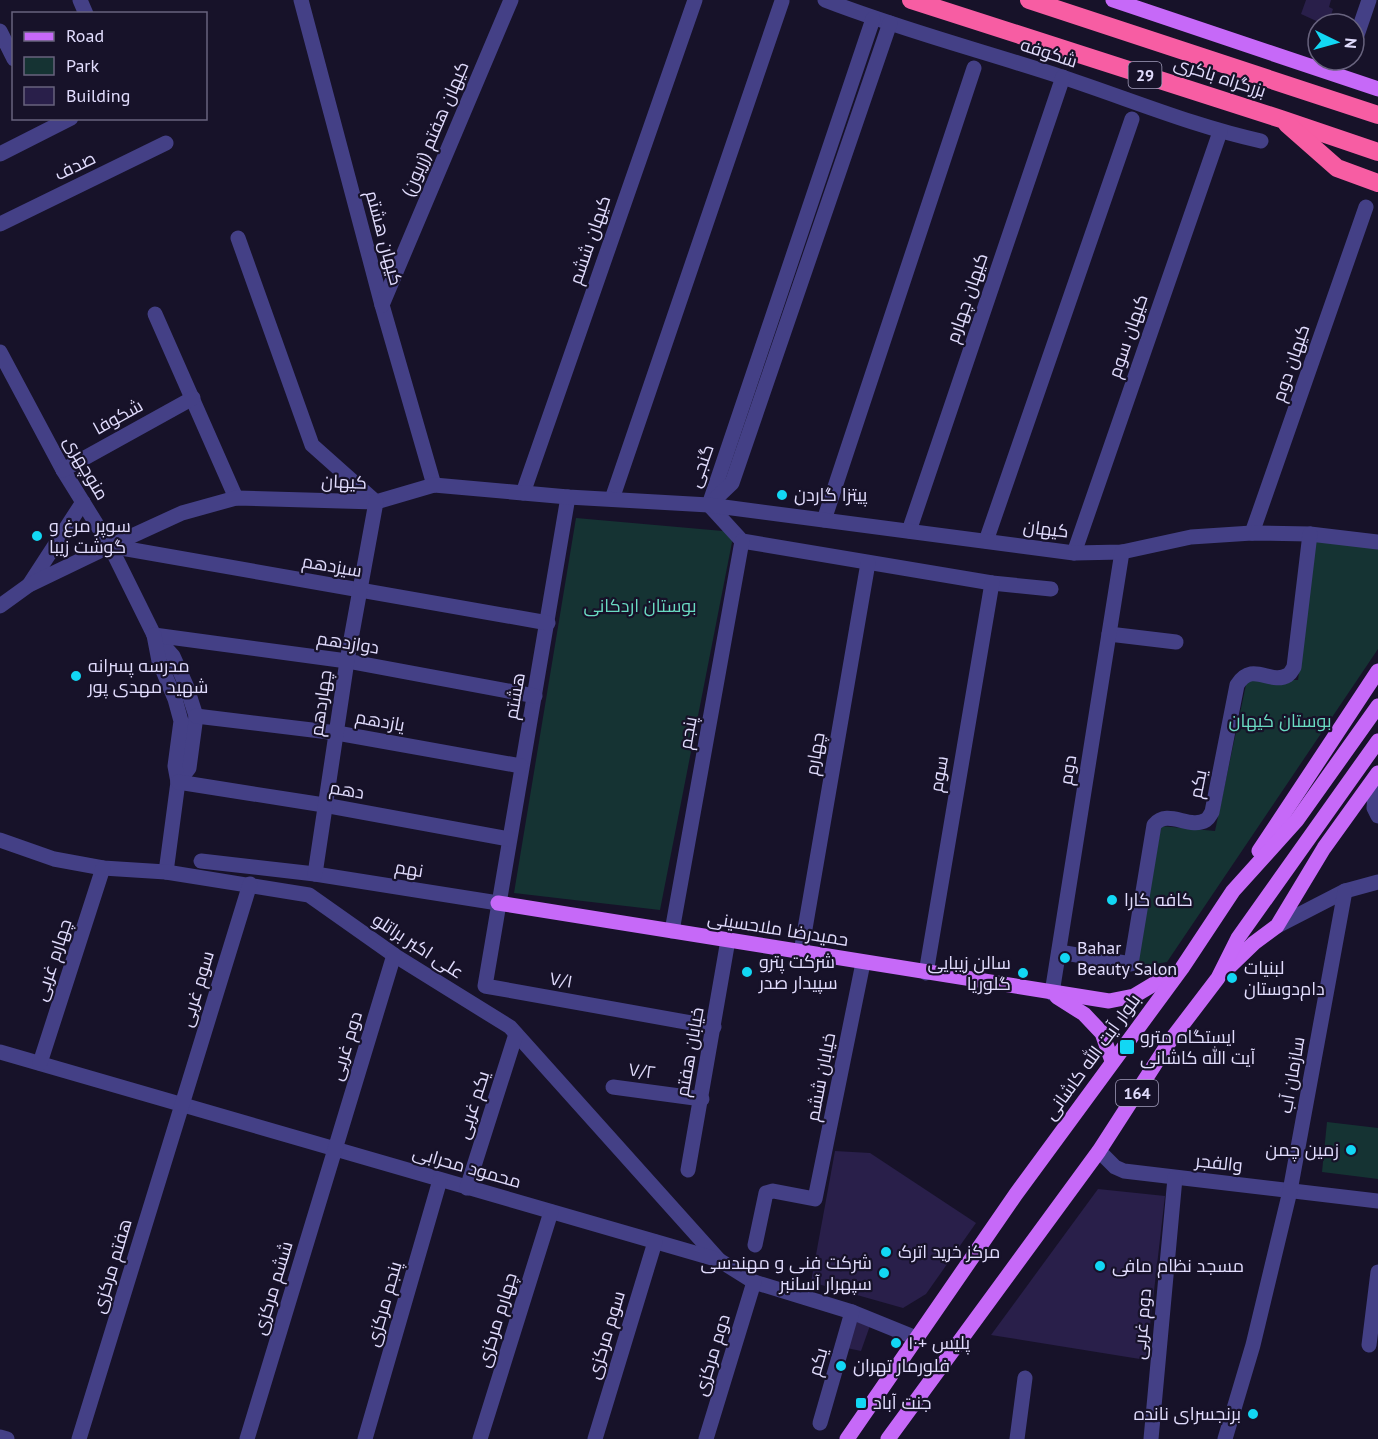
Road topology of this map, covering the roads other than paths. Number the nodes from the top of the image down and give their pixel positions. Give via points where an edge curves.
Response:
1 (301, 0) edge
2 (511, 0) edge
3 (695, 0) edge
4 (825, 0) edge
5 (911, 0) edge
6 (1029, 0) edge
7 (1113, 0) edge
8 (782, 1) edge
9 (873, 19) junction
10 (890, 23) junction
11 (0, 31) edge
12 (12, 55) edge
13 (974, 68) dead end
14 (1063, 77) junction
15 (1378, 88) edge
16 (1378, 115) edge
17 (1132, 119) dead end
18 (1281, 119) junction
19 (67, 120) edge
20 (1220, 132) junction
21 (1262, 141) dead end
22 (166, 143) dead end
23 (1378, 152) edge
24 (0, 154) edge
25 (1378, 183) edge
26 (1366, 207) dead end
27 (0, 224) edge
28 (238, 238) dead end
29 (382, 305) junction
30 (155, 314) dead end
31 (0, 352) edge
32 (193, 398) junction
33 (63, 470) junction
34 (434, 485) junction
35 (523, 493) junction
36 (568, 496) junction
37 (236, 498) junction
38 (612, 499) junction
39 (83, 502) junction
40 (376, 502) junction
41 (709, 505) junction
42 (824, 519) junction
43 (909, 531) junction
44 (1252, 533) junction
45 (1310, 534) junction
46 (742, 541) junction
47 (986, 541) junction
48 (1378, 542) edge
49 (110, 546) junction
50 (1122, 552) junction
51 (1074, 553) junction
52 (868, 563) junction
53 (992, 583) junction
54 (29, 585) junction
55 (1051, 589) dead end
56 (360, 590) junction
57 (0, 606) edge
58 (548, 622) junction
59 (1109, 634) junction
60 (154, 635) junction
61 (1176, 642) dead end
62 (347, 661) junction
63 (1378, 671) edge
64 (535, 696) junction
65 (1378, 706) edge
66 (196, 716) junction
67 (337, 733) junction
68 (1378, 741) edge
69 (521, 766) junction
70 (1377, 775) edge
71 (178, 782) junction
72 (324, 806) junction
73 (1378, 816) edge
74 (509, 839) junction
75 (0, 840) edge
76 (201, 861) dead end
77 (103, 868) junction
78 (166, 873) junction
79 (315, 874) junction
80 (1378, 882) edge
81 (249, 885) junction
82 (1233, 891) junction
83 (1345, 891) junction
84 (498, 903) junction
85 (1277, 926) junction
86 (672, 931) junction
87 (728, 940) junction
88 (801, 952) junction
89 (1059, 952) junction
90 (394, 955) junction
91 (864, 963) junction
92 (1182, 968) junction
93 (926, 973) junction
94 (1218, 978) junction
95 (1052, 993) junction
96 (714, 1027) junction
97 (516, 1034) junction
98 (0, 1052) edge
99 (1112, 1061) junction
100 (40, 1063) junction
101 (613, 1088) dead end
102 (702, 1099) junction
103 (182, 1105) junction
104 (335, 1149) junction
105 (1099, 1151) junction
106 (688, 1170) dead end
107 (1175, 1178) junction
108 (440, 1180) junction
109 (467, 1188) junction
110 (1290, 1191) junction
111 (1378, 1201) edge
112 (551, 1212) junction
113 (654, 1242) junction
114 (755, 1245) dead end
115 (719, 1260) junction
116 (1378, 1272) edge
117 (754, 1282) junction
118 (852, 1312) junction
119 (916, 1338) junction
120 (1369, 1345) dead end
121 (1024, 1378) dead end
122 (820, 1423) dead end
123 (0, 1437) edge
124 (7, 1439) edge
125 (79, 1439) edge
126 (247, 1439) edge
127 (365, 1439) edge
128 (480, 1439) edge
129 (595, 1439) edge
130 (706, 1439) edge
131 (847, 1439) edge
132 (888, 1439) edge
133 (1017, 1439) edge
134 (1151, 1439) edge
135 (1225, 1439) edge

1 - 29 street, کیهان هشتم
2 - 29 street, کیهان هفتم (زریون)
3 - 35 street, کیهان ششم
4 - 9 street, شکوفه
5 - 18 highway, بزرگراه باکری / 29
6 - 16 highway, بزرگراه باکری / 29
7 - 15 main road
8 - 38 street
9 - 10 street, شکوفه
9 - 41 street, گنجی
10 - 14 street, شکوفه
10 - 41 street, گنجی via 732,483
11 - 12 street
13 - 42 street
14 - 20 street, شکوفه
14 - 43 street, کیهان چهارم
17 - 47 street
18 - 23 highway, بزرگراه باکری / 29
18 - 25 highway via 1337,168
19 - 24 street
20 - 21 street, شکوفه
20 - 51 street, کیهان سوم
22 - 27 street, صدف
26 - 44 street, کیهان دوم
28 - 40 street via 312,446
29 - 34 street, کیهان هشتم
30 - 32 street
31 - 33 street, منوچهری
32 - 33 street, شکوفا
32 - 37 street
33 - 39 street, منوچهری
34 - 35 street, کیهان
34 - 40 street, کیهان
35 - 36 street, کیهان
36 - 38 street, کیهان
36 - 58 street, هشتم
37 - 40 street, کیهان
37 - 49 street, کیهان via 182,513
38 - 41 street, کیهان
39 - 49 street, منوچهری
39 - 54 street
40 - 56 street, چهاردهم
41 - 42 street, کیهان
41 - 46 street
42 - 43 street, کیهان
43 - 47 street, کیهان
44 - 45 street, کیهان
44 - 50 street, کیهان via 1191,537
45 - 48 street, کیهان
45 - 89 street, یکم via 1294,667 1288,675 1279,677 1251,673 1237,685 1212,812 1206,820 1166,818 1158,819 1154,825 1131,964
46 - 52 street
46 - 86 street, پنجم
47 - 51 street, کیهان
49 - 54 street, کیهان
49 - 56 street, سیزدهم
49 - 60 street, منوچهری
50 - 51 street, کیهان
50 - 59 street, دوم
52 - 53 street
52 - 88 street, چهارم
53 - 55 street
53 - 93 street, سوم
54 - 57 street, کیهان
56 - 58 street, سیزدهم
56 - 62 street, چهاردهم
58 - 64 street, هشتم
59 - 61 street
59 - 89 street, دوم
60 - 62 street, دوازدهم
60 - 66 street, منوچهری via 173,656
60 - 71 street, منوچهری via 159,661 181,721 175,766
62 - 64 street, دوازدهم
62 - 67 street, چهاردهم
63 - 82 main road
64 - 69 street, هشتم
65 - 82 main road, بلوار آیت الله کاشانی / 164 via 1297,820
66 - 67 street, یازدهم
66 - 71 street, منوچهری via 189,768
67 - 69 street, یازدهم
67 - 72 street, چهاردهم
68 - 94 main road, 164 via 1238,938
69 - 74 street, هشتم
70 - 73 street via 1374,808
70 - 85 main road via 1324,848
71 - 72 street, دهم
71 - 78 street, منوچهری
72 - 74 street, دهم
72 - 79 street, چهاردهم
74 - 84 street, هشتم
75 - 77 street, علی اکبر براتلو via 54,859
76 - 79 street, نهم
77 - 78 street, علی اکبر براتلو
77 - 100 street, چهارم غربی
78 - 81 street, علی اکبر براتلو
79 - 84 street, نهم
80 - 83 street
81 - 90 street, علی اکبر براتلو via 309,895
81 - 103 street, سوم غربی
82 - 92 main road, بلوار آیت الله کاشانی / 164
83 - 85 street
83 - 110 street, سازمان آب
84 - 86 main road, حمیدرضا ملاحسینی
84 - 96 street, ۷/۱ via 484,986
85 - 94 main road
86 - 87 main road, حمیدرضا ملاحسینی
87 - 88 main road, حمیدرضا ملاحسینی
87 - 96 street, خیابان هفتم
88 - 91 main road, حمیدرضا ملاحسینی
89 - 95 street, دوم
90 - 97 street, علی اکبر براتلو
90 - 104 street, دوم غربی
91 - 93 main road, حمیدرضا ملاحسینی
91 - 114 street, خیابان ششم via 816,1199 766,1193
92 - 95 main road, حمیدرضا ملاحسینی via 1134,996 1109,1001
92 - 99 main road, بلوار آیت الله کاشانی / 164
93 - 95 main road, حمیدرضا ملاحسینی
94 - 105 main road, 164 via 1170,1041
95 - 99 main road via 1084,1014 1102,1033
96 - 102 street, خیابان هفتم
97 - 109 street, یکم غربی
97 - 115 street, علی اکبر براتلو
98 - 100 street, محمود محرابی
99 - 119 main road, بلوار آیت الله کاشانی / 164
100 - 103 street, محمود محرابی
101 - 102 street, ۷/۲
102 - 106 street, خیابان هفتم
103 - 104 street, محمود محرابی
103 - 125 street, هفتم مرکزی
104 - 108 street, محمود محرابی
104 - 126 street, ششم مرکزی
105 - 107 street, والفجر via 1124,1171
105 - 132 main road, 164
107 - 110 street, والفجر
107 - 134 street, دوم غربی
108 - 109 street, محمود محرابی
108 - 127 street, پنجم مرکزی
109 - 112 street, محمود محرابی
110 - 111 street, والفجر
110 - 135 street, سازمان آب via 1253,1345
112 - 113 street, محمود محرابی
112 - 128 street, چهارم مرکزی
113 - 115 street, محمود محرابی
113 - 129 street, سوم مرکزی
115 - 117 street, محمود محرابی
116 - 120 street
117 - 118 street, محمود محرابی
117 - 130 street, دوم مرکزی
118 - 119 street, محمود محرابی
118 - 122 street, یکم
119 - 131 main road, بلوار آیت الله کاشانی / 164
121 - 133 street
123 - 124 street

